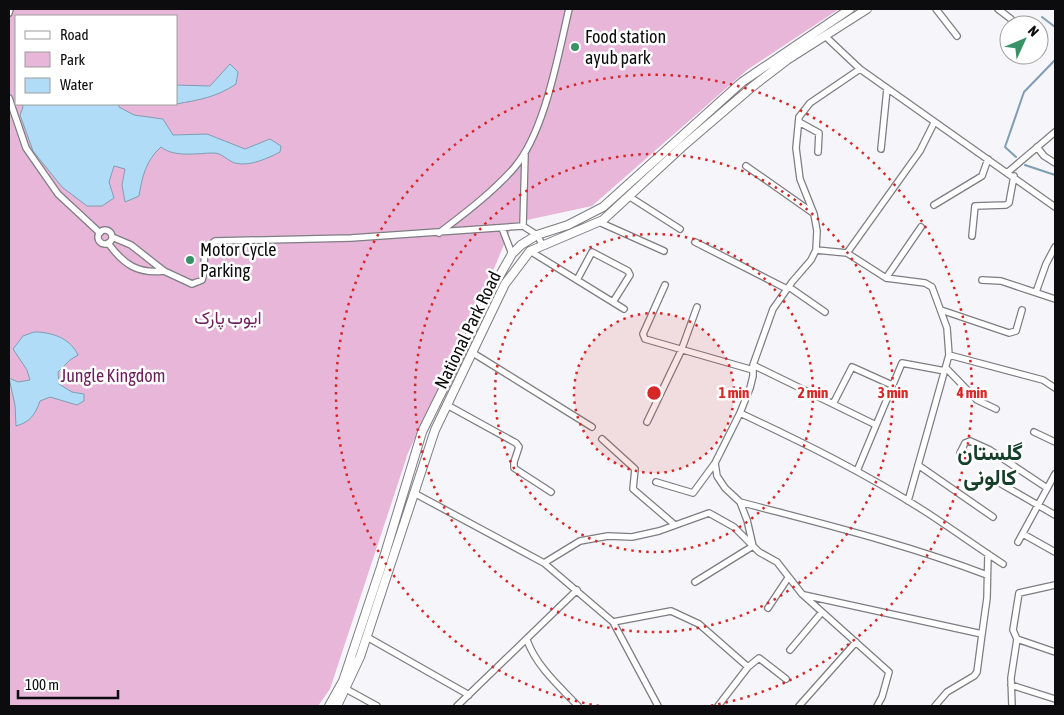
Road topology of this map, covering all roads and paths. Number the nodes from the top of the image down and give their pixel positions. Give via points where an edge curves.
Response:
1 (10, 9) edge
2 (569, 9) edge
3 (850, 9) edge
4 (867, 9) edge
5 (936, 9) edge
6 (9, 13) edge
7 (825, 36) junction
8 (957, 36) dead end
9 (860, 69) junction
10 (887, 89) junction
11 (732, 90) junction
12 (9, 98) edge
13 (739, 98) junction
14 (799, 122) junction
15 (934, 123) junction
16 (1055, 132) edge
17 (1037, 147) junction
18 (880, 149) dead end
19 (525, 152) junction
20 (818, 152) dead end
21 (988, 159) junction
22 (1055, 163) edge
23 (746, 166) dead end
24 (1008, 172) junction
25 (1014, 176) junction
26 (630, 197) junction
27 (934, 205) dead end
28 (1055, 207) edge
29 (813, 213) junction
30 (599, 222) junction
31 (452, 223) junction
32 (523, 226) junction
33 (921, 227) dead end
34 (502, 228) junction
35 (680, 229) dead end
36 (456, 232) junction
37 (100, 233) junction
38 (439, 233) junction
39 (537, 235) junction
40 (972, 236) dead end
41 (112, 237) junction
42 (695, 242) dead end
43 (108, 244) junction
44 (542, 244) junction
45 (1055, 247) edge
46 (816, 250) junction
47 (530, 251) junction
48 (664, 251) dead end
49 (847, 253) junction
50 (512, 254) junction
51 (164, 271) junction
52 (886, 278) junction
53 (577, 280) junction
54 (982, 280) dead end
55 (664, 285) dead end
56 (788, 288) junction
57 (1036, 292) junction
58 (1055, 299) edge
59 (613, 302) junction
60 (697, 307) dead end
61 (624, 309) dead end
62 (941, 310) junction
63 (1022, 310) dead end
64 (825, 312) dead end
65 (681, 351) junction
66 (473, 353) junction
67 (949, 355) junction
68 (753, 368) junction
69 (945, 370) junction
70 (892, 386) junction
71 (1055, 388) edge
72 (833, 404) junction
73 (447, 405) junction
74 (996, 409) dead end
75 (740, 413) junction
76 (647, 422) dead end
77 (876, 425) junction
78 (592, 427) dead end
79 (1034, 432) dead end
80 (602, 439) dead end
81 (1055, 442) edge
82 (960, 453) dead end
83 (715, 463) junction
84 (918, 465) junction
85 (856, 471) junction
86 (1055, 474) edge
87 (656, 482) dead end
88 (998, 482) dead end
89 (1048, 487) junction
90 (1055, 489) edge
91 (551, 492) dead end
92 (414, 493) junction
93 (908, 501) junction
94 (740, 502) junction
95 (1038, 505) junction
96 (1055, 514) edge
97 (993, 517) dead end
98 (676, 525) junction
99 (1023, 534) junction
100 (1018, 542) dead end
101 (753, 546) junction
102 (1055, 552) edge
103 (988, 554) junction
104 (544, 563) junction
105 (1003, 564) dead end
106 (987, 575) junction
107 (788, 578) junction
108 (695, 582) dead end
109 (1055, 585) edge
110 (577, 590) junction
111 (802, 594) junction
112 (768, 608) dead end
113 (822, 612) junction
114 (613, 622) junction
115 (982, 634) junction
116 (367, 637) junction
117 (1017, 638) junction
118 (527, 640) junction
119 (856, 642) junction
120 (790, 650) dead end
121 (1055, 652) edge
122 (748, 667) junction
123 (349, 672) junction
124 (786, 679) dead end
125 (1011, 685) junction
126 (346, 689) junction
127 (469, 695) junction
128 (1055, 700) edge
129 (878, 704) edge
130 (329, 706) edge
131 (337, 706) edge
132 (376, 706) edge
133 (458, 706) edge
134 (578, 706) edge
135 (658, 706) edge
136 (718, 706) edge
137 (799, 706) edge
138 (885, 706) edge
139 (935, 706) edge
140 (1012, 706) edge

1 - 6 street
2 - 19 street via 536,132
3 - 11 main road, National Park Road via 764,65
4 - 7 main road, National Park Road
5 - 8 street
7 - 9 street
7 - 13 main road, National Park Road via 787,60
9 - 10 street
9 - 14 street via 810,102
10 - 15 street
10 - 18 street
11 - 13 main road
11 - 39 main road, National Park Road via 603,207 568,225
12 - 37 street via 26,148 58,194
13 - 26 main road, National Park Road
14 - 20 street via 819,133
14 - 29 street via 796,148 800,179
15 - 21 street
15 - 49 street via 920,151
16 - 17 street
17 - 22 street
17 - 24 street
19 - 31 street via 514,168
19 - 32 street
21 - 24 street
21 - 27 street via 982,176
23 - 29 street
24 - 25 street
25 - 28 street
25 - 40 street via 1006,205 975,206
26 - 30 main road, National Park Road
26 - 35 street
29 - 46 street
30 - 44 main road, National Park Road
30 - 48 street
31 - 36 street
31 - 38 street
32 - 34 street
32 - 39 street
33 - 52 street
34 - 36 street
34 - 50 street
36 - 38 street
37 - 41 street via 107,231
37 - 43 street via 101,243
38 - 51 street via 215,242 207,246 204,253 203,276 198,283 192,284
39 - 44 street
39 - 50 main road, National Park Road
41 - 43 street
41 - 51 street via 130,245
42 - 56 street
43 - 51 street via 122,260 139,270 148,273
44 - 47 main road, National Park Road
45 - 57 street
46 - 49 street
46 - 56 street
47 - 53 street
47 - 66 main road, National Park Road via 506,284
49 - 52 street
50 - 123 main road, National Park Road via 422,432
52 - 62 street via 929,284
53 - 59 street
53 - 59 street via 592,252 628,271 630,276
54 - 57 street via 1001,281
55 - 65 street via 643,337
56 - 64 street
56 - 68 street via 773,309
57 - 58 street
59 - 61 street
60 - 65 street
62 - 63 street via 1009,333 1016,331
62 - 67 street
65 - 68 street
65 - 76 street
66 - 73 main road, National Park Road
66 - 78 street
67 - 69 street
67 - 71 street via 1043,380
68 - 72 street
68 - 75 street via 752,382
69 - 70 street via 902,363
69 - 74 street via 977,400
69 - 84 street
70 - 72 street via 852,367
70 - 77 street
72 - 77 street
73 - 91 street via 516,443 520,447 514,468
73 - 92 main road, National Park Road
75 - 83 street
75 - 85 street via 814,447
77 - 85 street
79 - 81 street
80 - 98 street via 635,469 633,489
82 - 89 street via 970,441
83 - 87 street via 693,493
83 - 94 street via 717,476
84 - 93 street
84 - 97 street
85 - 93 street
86 - 89 street
88 - 95 street
89 - 90 street
89 - 95 street
92 - 104 street
92 - 116 main road, National Park Road
93 - 103 street
94 - 101 street via 748,520
94 - 106 street via 878,538
95 - 96 street
95 - 99 street
98 - 101 street via 709,513 734,527
98 - 104 street via 632,537 608,536 580,541
99 - 100 street
99 - 102 street
101 - 107 street via 777,562
101 - 108 street
103 - 105 street
103 - 106 street
104 - 110 street
106 - 115 street
107 - 111 street
107 - 112 street
109 - 117 street via 1019,593 1013,630
110 - 114 street
110 - 118 street
111 - 113 street
111 - 115 street
113 - 119 street
113 - 120 street
114 - 122 street via 671,611 699,624
114 - 135 street
115 - 139 street via 978,672 947,692
116 - 123 main road, National Park Road
116 - 127 street
117 - 121 street
117 - 125 street
118 - 127 street
118 - 134 street via 548,673
119 - 129 street via 889,672
119 - 137 street
122 - 124 street via 757,657
122 - 136 street
123 - 126 main road, National Park Road
123 - 130 main road, National Park Road
125 - 128 street
125 - 140 street
126 - 131 main road, National Park Road
126 - 132 street
127 - 133 street
129 - 138 street

